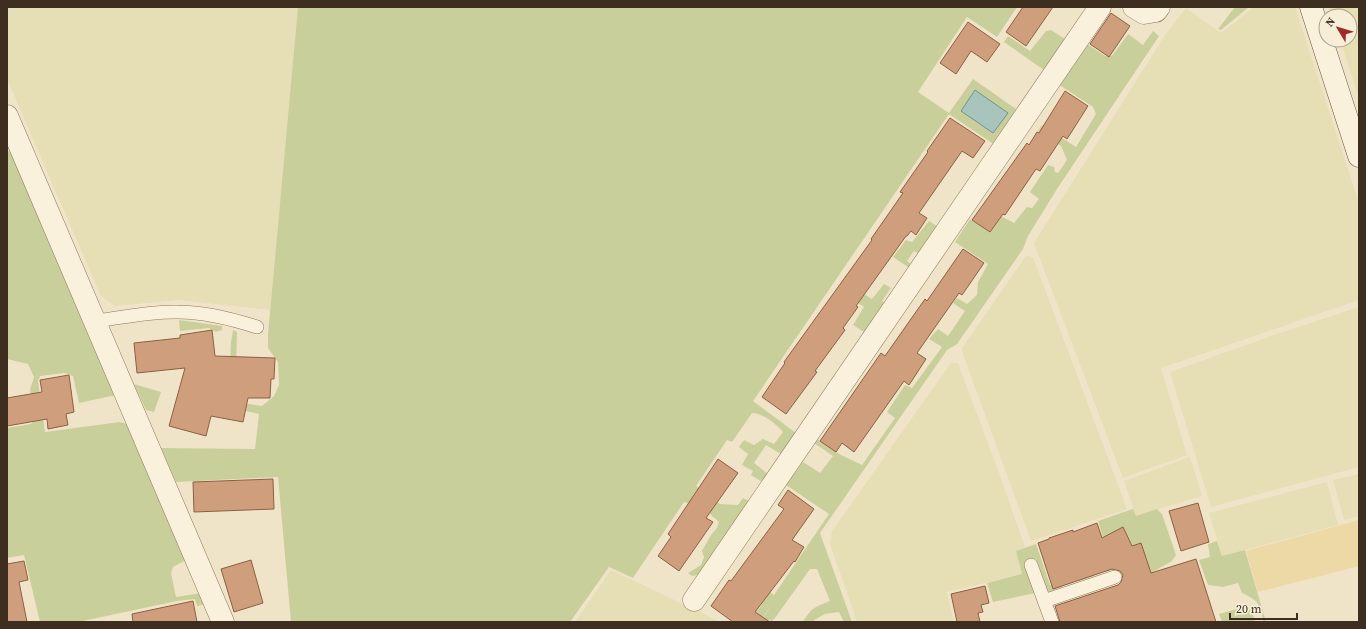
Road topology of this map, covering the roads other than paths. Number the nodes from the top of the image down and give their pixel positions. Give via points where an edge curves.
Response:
1 (1100, 7) edge
2 (1134, 7) edge
3 (1159, 7) edge
4 (1311, 7) edge
5 (7, 116) edge
6 (1359, 156) edge
7 (94, 321) junction
8 (257, 327) dead end
9 (1031, 565) dead end
10 (1115, 577) dead end
11 (694, 600) dead end
12 (1044, 601) junction
13 (223, 622) edge
14 (1052, 622) edge

1 - 11 street
2 - 3 street via 1144,13 1156,11
4 - 6 street
5 - 7 street
7 - 8 lane via 158,312 178,312 237,320
7 - 13 street
9 - 12 lane
10 - 12 lane
12 - 14 lane

